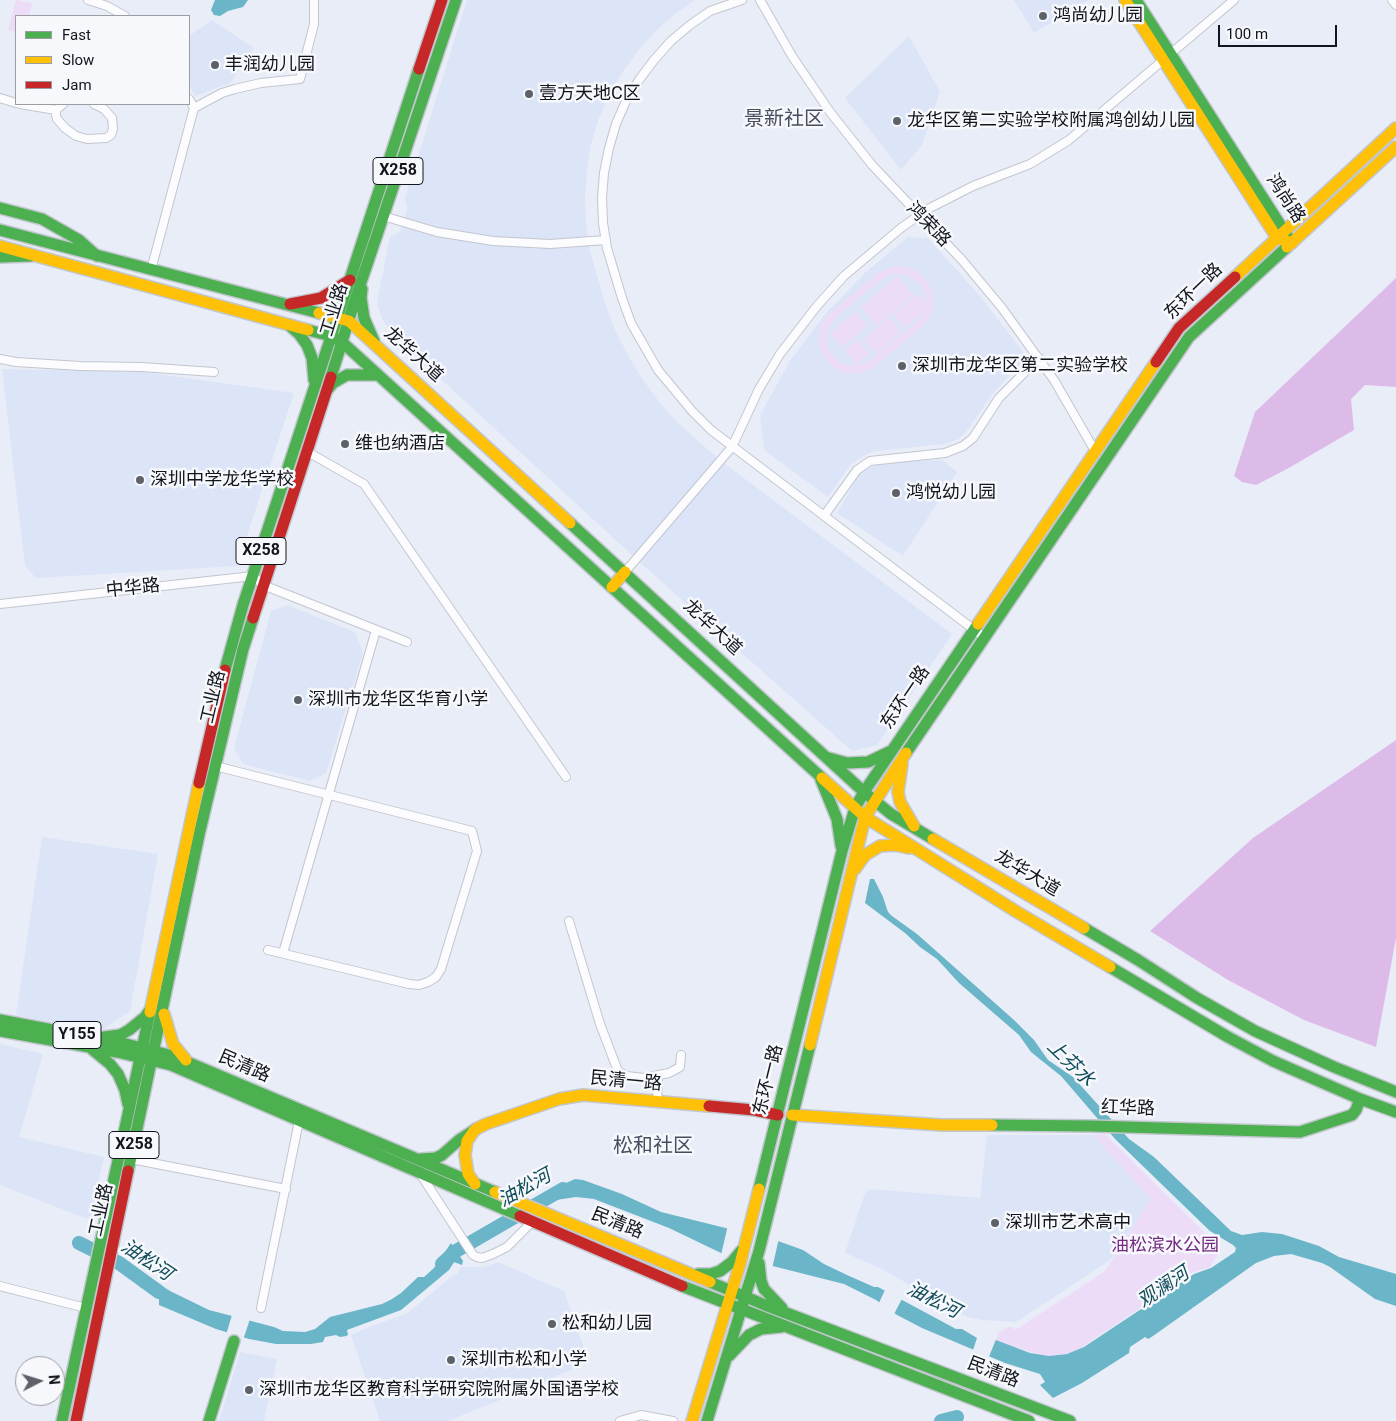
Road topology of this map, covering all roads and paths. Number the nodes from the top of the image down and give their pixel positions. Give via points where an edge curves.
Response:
1 (88, 0) edge
2 (314, 0) edge
3 (442, 0) edge
4 (456, 0) edge
5 (742, 0) edge
6 (760, 0) edge
7 (1125, 0) edge
8 (1136, 0) edge
9 (1234, 0) edge
10 (1392, 0) edge
11 (1396, 5) edge
12 (123, 15) edge
13 (1166, 57) junction
14 (0, 98) edge
15 (190, 100) edge
16 (15, 103) edge
17 (26, 105) edge
18 (62, 105) edge
19 (96, 105) edge
20 (194, 108) junction
21 (56, 110) junction
22 (1396, 128) edge
23 (1396, 147) edge
24 (0, 208) edge
25 (919, 215) junction
26 (383, 216) junction
27 (0, 230) edge
28 (1281, 234) junction
29 (606, 240) junction
30 (1292, 242) junction
31 (0, 246) edge
32 (37, 256) junction
33 (0, 257) edge
34 (98, 257) junction
35 (365, 269) junction
36 (151, 270) junction
37 (350, 280) junction
38 (280, 304) junction
39 (337, 318) junction
40 (349, 321) junction
41 (287, 324) junction
42 (331, 336) junction
43 (343, 343) junction
44 (376, 346) junction
45 (1039, 358) junction
46 (0, 359) edge
47 (214, 372) dead end
48 (378, 375) junction
49 (314, 387) junction
50 (326, 391) junction
51 (732, 447) junction
52 (306, 451) junction
53 (1096, 451) junction
54 (824, 516) junction
55 (625, 572) junction
56 (253, 576) junction
57 (263, 585) junction
58 (612, 587) junction
59 (0, 604) edge
60 (376, 630) junction
61 (974, 630) junction
62 (986, 638) junction
63 (406, 642) dead end
64 (893, 750) junction
65 (823, 755) junction
66 (904, 757) junction
67 (215, 766) junction
68 (819, 775) junction
69 (566, 777) dead end
70 (864, 792) junction
71 (328, 795) junction
72 (874, 801) junction
73 (855, 808) junction
74 (865, 817) junction
75 (916, 828) junction
76 (917, 850) junction
77 (842, 851) junction
78 (857, 861) junction
79 (569, 921) dead end
80 (268, 950) dead end
81 (283, 953) junction
82 (157, 1009) junction
83 (0, 1020) edge
84 (0, 1031) edge
85 (91, 1043) junction
86 (142, 1053) junction
87 (154, 1055) junction
88 (681, 1055) dead end
89 (188, 1062) junction
90 (658, 1076) junction
91 (1396, 1092) edge
92 (1360, 1099) junction
93 (657, 1102) junction
94 (1396, 1112) edge
95 (128, 1114) junction
96 (778, 1115) junction
97 (792, 1115) junction
98 (299, 1121) junction
99 (476, 1129) junction
100 (416, 1158) junction
101 (131, 1159) junction
102 (420, 1173) junction
103 (475, 1184) junction
104 (286, 1189) junction
105 (532, 1222) junction
106 (736, 1263) junction
107 (757, 1268) junction
108 (690, 1273) junction
109 (0, 1286) edge
110 (732, 1291) junction
111 (746, 1296) junction
112 (728, 1305) junction
113 (86, 1308) junction
114 (261, 1308) dead end
115 (741, 1310) junction
116 (789, 1314) junction
117 (786, 1328) junction
118 (234, 1342) dead end
119 (723, 1367) junction
120 (62, 1421) edge
121 (77, 1421) edge
122 (209, 1421) edge
123 (620, 1421) edge
124 (673, 1421) edge
125 (692, 1421) edge
126 (707, 1421) edge
127 (1029, 1421) edge
128 (1070, 1421) edge

1 - 12 street
2 - 20 street via 314,24 300,79 235,89
3 - 37 main road, 工业路 / X258
4 - 26 main road, 工业路 / X258
5 - 29 street via 710,11 671,41 626,101 616,124 604,173 602,198
6 - 25 street, 鸿荣路 via 792,56 830,112 872,165
7 - 13 main road, 鸿尚路
8 - 13 main road, 鸿尚路
9 - 13 street
10 - 11 street
13 - 25 street via 1050,153 1017,170 957,193
13 - 28 main road, 鸿尚路
14 - 16 street
15 - 20 street
17 - 21 street
18 - 21 street
19 - 21 street via 112,118 113,129 106,138 76,136 57,119
20 - 36 street
22 - 28 main road, 东环一路
23 - 30 main road, 东环一路
24 - 34 main road via 52,224 79,240
25 - 45 street, 鸿荣路 via 982,283
25 - 51 street via 849,272 804,322 759,389
26 - 29 street via 437,232 493,241 550,244
26 - 35 main road, 工业路 / X258
27 - 34 main road, 龙华大道
28 - 30 main road, 鸿尚路
28 - 53 main road, 东环一路 via 1179,328
29 - 51 street via 622,298 644,347 692,412
30 - 62 main road, 东环一路 via 1189,337
31 - 32 main road, 龙华大道
32 - 33 main road
32 - 41 main road, 龙华大道
34 - 36 main road, 龙华大道
35 - 40 main road, 工业路 / X258
35 - 44 main road via 361,298 364,318
36 - 38 main road, 龙华大道
37 - 38 main road via 321,298
37 - 39 main road, 工业路 / X258
38 - 39 main road, 龙华大道
39 - 40 main road, 龙华大道
39 - 42 main road, 工业路 / X258
40 - 43 main road, 工业路 / X258
40 - 44 main road, 龙华大道
41 - 42 main road, 龙华大道
41 - 49 main road via 299,334 310,353
42 - 43 main road, 龙华大道
42 - 49 main road, 工业路 / X258
43 - 48 main road, 龙华大道
43 - 50 main road, 工业路 / X258
44 - 55 main road, 龙华大道
45 - 53 street, 鸿荣路
45 - 54 street via 999,398 973,438 963,446 945,453 870,461 857,470
46 - 47 street via 34,364
48 - 50 main road via 347,375
48 - 58 main road, 龙华大道
49 - 56 main road, 工业路 / X258
50 - 52 main road, 工业路 / X258
51 - 54 street
51 - 55 street
52 - 57 main road, 工业路 / X258
52 - 69 street via 364,484
53 - 61 main road, 东环一路
54 - 61 street
55 - 58 main road
55 - 65 main road, 龙华大道
56 - 57 street
56 - 59 street, 中华路
56 - 82 main road, 工业路 / X258 via 216,703
57 - 60 street
57 - 67 main road, 工业路 / X258 via 243,649
58 - 68 main road, 龙华大道
60 - 63 street
60 - 71 street
61 - 62 street
61 - 64 main road, 东环一路
62 - 66 main road, 东环一路
64 - 65 main road via 868,762 858,763 838,761
64 - 70 main road, 东环一路
65 - 70 main road, 龙华大道
66 - 72 main road, 东环一路
66 - 75 main road via 898,792 900,802
67 - 71 street
67 - 82 main road, 工业路 / X258
68 - 73 main road, 龙华大道
68 - 77 main road via 837,819
70 - 72 main road, 龙华大道
70 - 73 main road, 东环一路
71 - 81 street
71 - 81 street via 472,831 477,851 441,969 428,982 409,984
72 - 74 main road, 东环一路
72 - 75 main road, 龙华大道
73 - 74 main road, 龙华大道
73 - 77 main road, 东环一路
74 - 76 main road, 龙华大道
74 - 78 main road, 东环一路
75 - 91 main road, 龙华大道 via 1255,1031
76 - 78 main road via 884,845
76 - 92 main road, 龙华大道 via 1228,1038
77 - 96 main road, 东环一路
78 - 97 main road, 东环一路
79 - 90 street via 618,1072 632,1077
80 - 81 street
82 - 85 main road via 120,1035
82 - 86 main road, 工业路 / X258
82 - 87 main road, 工业路 / X258
82 - 89 main road via 173,1044
83 - 85 main road, Y155
84 - 85 main road, Y155
85 - 86 main road, Y155
85 - 95 main road via 118,1074 128,1099
86 - 87 main road, Y155
86 - 95 main road, 工业路 / X258
87 - 89 main road, 民清路
87 - 98 main road, 民清路 via 171,1066
87 - 101 main road, 工业路 / X258
88 - 90 street via 678,1070
89 - 100 main road, 民清路
90 - 93 street
92 - 94 main road, 龙华大道
92 - 97 main road, 红华路 via 1352,1115 1300,1132 934,1125
93 - 96 main road, 民清一路
93 - 99 main road, 民清一路 via 589,1095 566,1097
95 - 113 main road, 工业路 / X258
96 - 106 main road, 东环一路 via 750,1226
97 - 107 main road, 东环一路 via 763,1230
98 - 102 main road, 民清路
98 - 104 street
99 - 100 main road, 民清一路 via 436,1158
99 - 103 main road via 467,1141 465,1155 468,1174
100 - 103 main road, 民清路
101 - 104 street
101 - 121 main road, 工业路 / X258
102 - 105 main road, 民清路
102 - 105 street via 474,1255 482,1258 500,1252
103 - 108 main road, 民清路
104 - 114 street
105 - 112 main road, 民清路
106 - 108 main road via 716,1273
106 - 110 main road, 东环一路
107 - 111 main road, 东环一路
107 - 116 main road via 768,1295
108 - 110 main road, 民清路
109 - 113 street
110 - 111 main road, 民清路
110 - 112 main road, 东环一路
111 - 115 main road, 东环一路
111 - 116 main road, 民清路
112 - 115 main road, 民清路
112 - 125 main road, 东环一路
113 - 120 main road, 工业路 / X258
115 - 117 main road, 民清路
115 - 119 main road, 东环一路
116 - 128 main road, 民清路
117 - 119 main road via 768,1328 749,1335 736,1347
117 - 127 main road, 民清路
118 - 122 main road
119 - 126 main road, 东环一路
123 - 124 street via 648,1415

